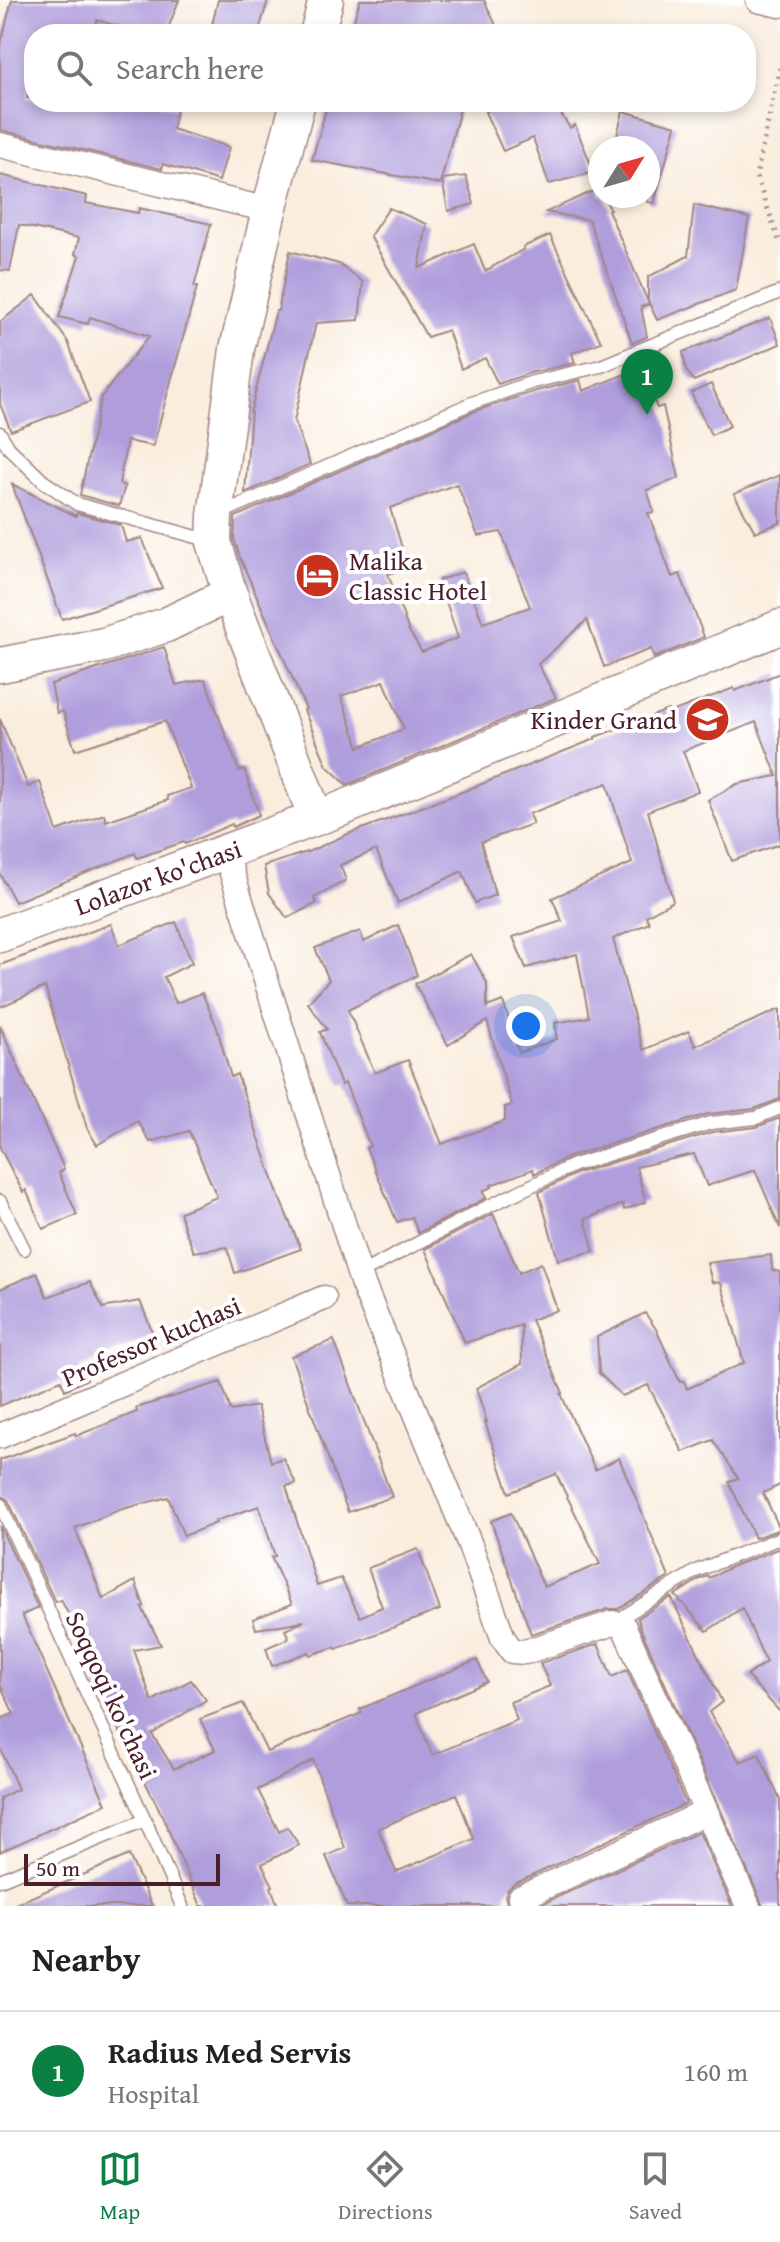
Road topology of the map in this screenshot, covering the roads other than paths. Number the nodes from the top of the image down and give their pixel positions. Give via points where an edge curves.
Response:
1 (326, 0) edge
2 (758, 0) edge
3 (780, 5) edge
4 (320, 24) edge
5 (295, 112) edge
6 (0, 145) edge
7 (269, 210) junction
8 (780, 292) edge
9 (0, 433) edge
10 (214, 529) junction
11 (230, 594) junction
12 (780, 627) edge
13 (0, 665) edge
14 (316, 818) junction
15 (225, 851) junction
16 (0, 935) edge
17 (780, 1108) edge
18 (0, 1201) edge
19 (24, 1249) dead end
20 (359, 1274) junction
21 (324, 1298) dead end
22 (0, 1436) edge
23 (0, 1504) edge
24 (780, 1538) edge
25 (613, 1623) junction
26 (706, 1812) junction
27 (145, 1820) junction
28 (0, 1880) edge
29 (520, 1898) dead end
30 (182, 1906) edge
31 (748, 1906) edge

1 - 4 street
2 - 3 street
5 - 7 street
6 - 7 street
7 - 10 street via 237,349
8 - 10 lane via 601,366 472,403
9 - 10 lane via 43,481 77,504
10 - 11 street
11 - 13 street via 166,625 104,645
11 - 14 street
12 - 14 street, Lolazor ko'chasi
14 - 15 street, Lolazor ko'chasi
15 - 16 street, Lolazor ko'chasi
15 - 20 street
17 - 20 lane via 574,1165
18 - 19 lane
20 - 25 street via 512,1651 525,1652
21 - 22 street, Professor kuchasi
23 - 27 lane, Soqqoqi ko'chasi
24 - 25 lane via 696,1571
25 - 26 street via 624,1627
26 - 29 street
26 - 31 street
27 - 28 lane
27 - 30 lane, Soqqoqi ko'chasi

